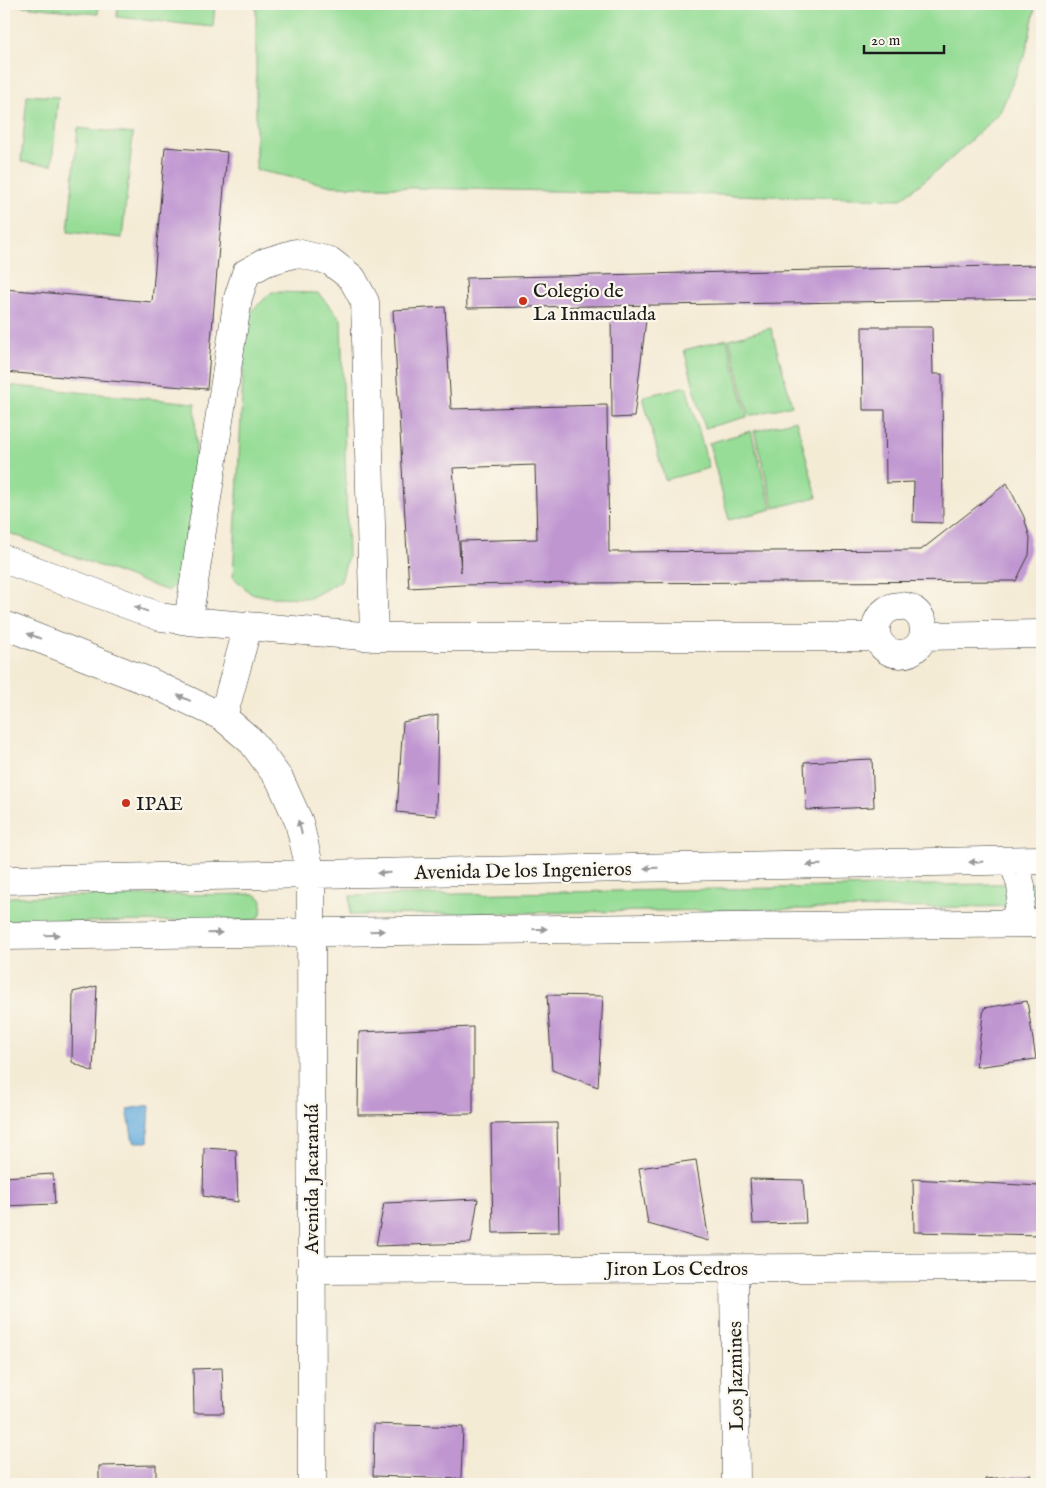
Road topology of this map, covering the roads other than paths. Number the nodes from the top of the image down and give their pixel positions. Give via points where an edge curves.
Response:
1 (4, 559) edge
2 (188, 621) junction
3 (4, 625) edge
4 (248, 626) junction
5 (1042, 634) edge
6 (924, 636) junction
7 (374, 637) junction
8 (877, 637) junction
9 (223, 717) junction
10 (1042, 860) edge
11 (1011, 861) junction
12 (311, 874) junction
13 (4, 880) edge
14 (1012, 923) junction
15 (1042, 923) edge
16 (312, 932) junction
17 (4, 936) edge
18 (1042, 1267) edge
19 (734, 1268) junction
20 (311, 1270) junction
21 (312, 1484) edge
22 (736, 1484) edge

2 -> 1 street via 161,617
2 - 4 street
2 - 7 street via 238,298 246,273 266,262 296,253 330,261 352,278 365,302
9 -> 3 street, Avenida Jacarandá via 150,682
4 - 7 street
4 - 9 street
5 - 6 street
6 - 8 street via 917,647 907,653 894,654 884,648
6 - 8 street via 924,625 919,615 911,608 900,606 881,616
7 - 8 street
12 -> 9 street, Avenida Jacarandá via 300,822 280,780 252,742
10 - 11 street, Avenida De los Ingenieros
11 -> 12 street, Avenida De los Ingenieros
11 - 14 street via 1022,892
12 - 13 street, Avenida De los Ingenieros
12 - 16 street, Avenida Jacarandá
14 - 15 street
16 -> 14 street
17 -> 16 street
16 - 20 street, Avenida Jacarandá
18 - 19 street, Jiron Los Cedros
19 - 20 street, Jiron Los Cedros
19 - 22 street, Los Jazmines
20 - 21 street, Avenida Jacarandá

